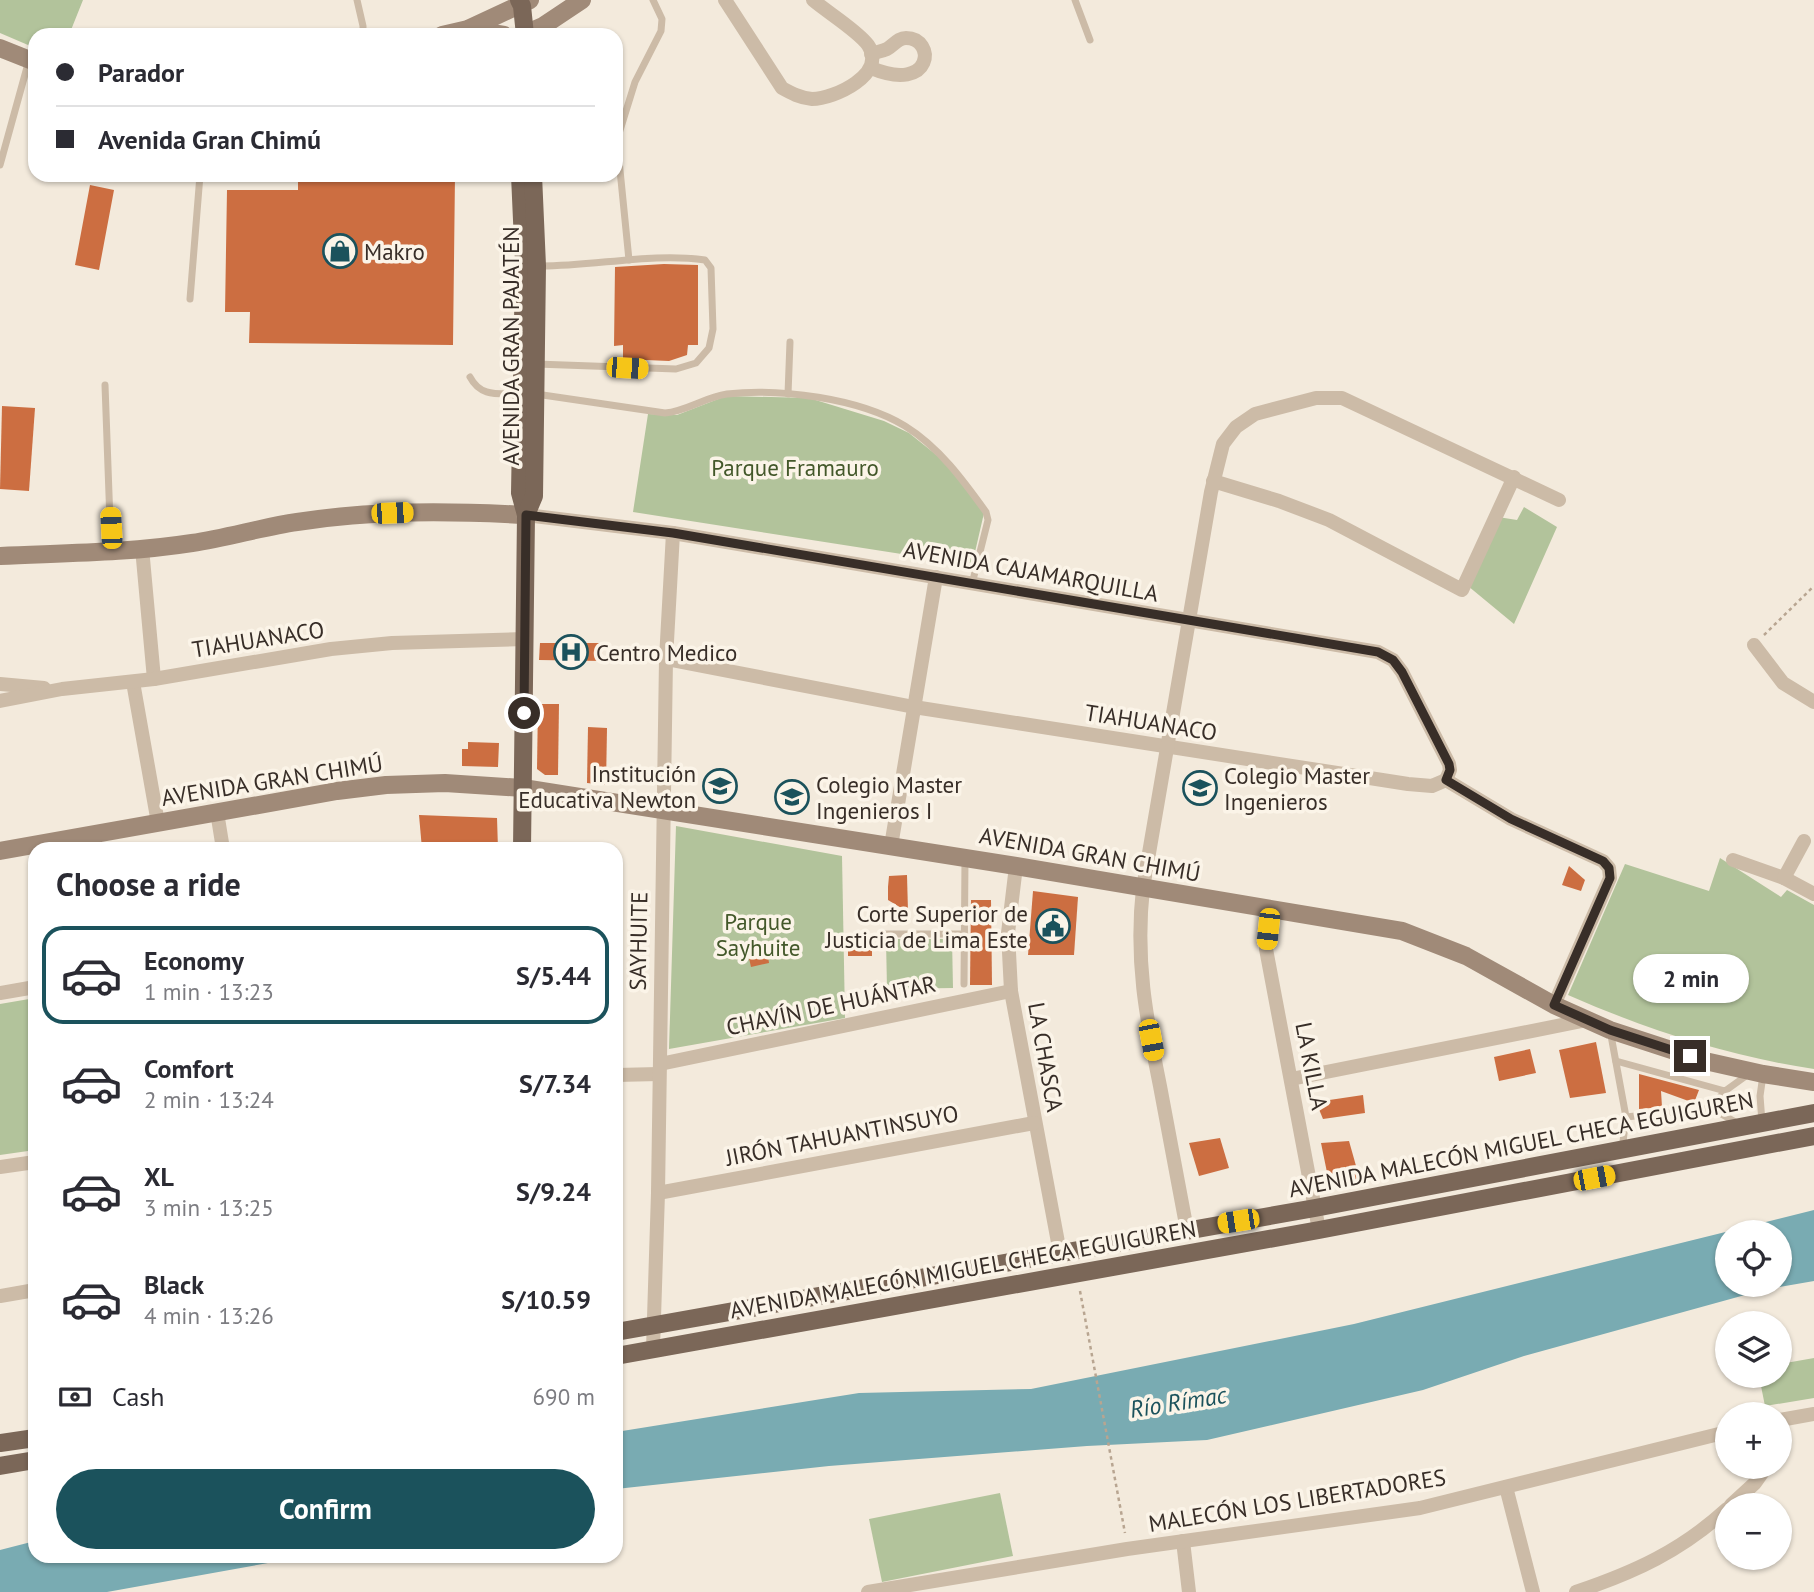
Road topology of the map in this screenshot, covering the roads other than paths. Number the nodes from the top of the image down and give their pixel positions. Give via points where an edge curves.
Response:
1 (357, 0) edge
2 (582, 0) edge
3 (653, 0) edge
4 (813, 0) edge
5 (1075, 0) edge
6 (728, 1) edge
7 (520, 3) edge
8 (363, 28) edge
9 (470, 28) edge
10 (516, 28) edge
11 (523, 28) edge
12 (539, 28) edge
13 (1090, 40) dead end
14 (0, 48) edge
15 (28, 58) edge
16 (28, 73) edge
17 (623, 121) edge
18 (0, 165) edge
19 (199, 182) edge
20 (520, 182) edge
21 (533, 182) edge
22 (621, 182) edge
23 (629, 260) junction
24 (537, 266) junction
25 (190, 299) dead end
26 (790, 342) dead end
27 (535, 364) junction
28 (470, 377) dead end
29 (105, 385) dead end
30 (528, 394) junction
31 (788, 394) junction
32 (1514, 477) junction
33 (1213, 481) junction
34 (1559, 500) dead end
35 (526, 515) junction
36 (673, 533) junction
37 (142, 548) junction
38 (111, 552) junction
39 (0, 556) edge
40 (936, 578) junction
41 (972, 584) junction
42 (1188, 620) junction
43 (524, 639) junction
44 (1754, 645) road end
45 (666, 659) junction
46 (154, 679) junction
47 (133, 681) junction
48 (0, 684) edge
49 (62, 690) junction
50 (0, 701) edge
51 (1814, 702) edge
52 (914, 707) junction
53 (1166, 748) junction
54 (1446, 780) junction
55 (523, 788) junction
56 (663, 810) junction
57 (216, 812) junction
58 (158, 823) junction
59 (1804, 841) dead end
60 (51, 842) edge
61 (222, 842) edge
62 (522, 842) edge
63 (28, 846) edge
64 (891, 846) junction
65 (0, 851) edge
66 (965, 858) junction
67 (1733, 860) dead end
68 (1016, 866) junction
69 (1784, 878) junction
70 (1143, 888) junction
71 (1814, 894) edge
72 (1270, 909) junction
73 (884, 934) dead end
74 (963, 934) junction
75 (964, 985) dead end
76 (28, 988) edge
77 (1011, 991) junction
78 (0, 993) edge
79 (1554, 1005) junction
80 (1587, 1020) junction
81 (1610, 1030) junction
82 (1616, 1061) junction
83 (660, 1069) junction
84 (1758, 1073) junction
85 (623, 1074) edge
86 (1291, 1079) junction
87 (1814, 1082) edge
88 (1725, 1091) junction
89 (1711, 1108) junction
90 (1814, 1114) edge
91 (1626, 1117) junction
92 (1034, 1123) junction
93 (1762, 1124) junction
94 (1744, 1127) junction
95 (1814, 1136) edge
96 (1622, 1150) junction
97 (28, 1163) edge
98 (0, 1167) edge
99 (658, 1193) junction
100 (1315, 1208) junction
101 (1187, 1230) junction
102 (1319, 1230) junction
103 (1060, 1253) junction
104 (28, 1291) edge
105 (0, 1296) edge
106 (653, 1325) junction
107 (623, 1331) edge
108 (653, 1349) junction
109 (623, 1355) edge
110 (1814, 1414) edge
111 (1792, 1418) edge
112 (1715, 1435) edge
113 (28, 1439) edge
114 (0, 1443) edge
115 (28, 1462) edge
116 (0, 1466) edge
117 (1758, 1479) edge
118 (1506, 1487) junction
119 (1744, 1493) edge
120 (1715, 1519) edge
121 (1183, 1541) junction
122 (868, 1592) edge
123 (1189, 1592) edge
124 (1533, 1592) edge
125 (1576, 1592) edge

1 - 8 lane
2 - 12 street
3 - 17 lane via 662,19 661,31 635,82
4 - 6 street via 868,45 871,61 865,76 852,85 812,99 782,88
5 - 13 lane
7 - 9 street
7 - 10 main road
7 - 11 main road
14 - 15 street
16 - 18 lane
19 - 25 lane
20 - 30 main road, AVENIDA GRAN PAJATÉN
21 - 24 main road, AVENIDA GRAN PAJATÉN
22 - 23 lane
23 - 24 lane
23 - 27 lane via 698,259 711,268 713,329 709,348 696,363 676,369
24 - 27 main road, AVENIDA GRAN PAJATÉN
26 - 31 lane
27 - 30 main road, AVENIDA GRAN PAJATÉN
28 - 30 lane via 487,394
29 - 38 lane
30 - 31 lane via 665,413 721,395
30 - 35 main road, AVENIDA GRAN PAJATÉN via 520,493
31 - 41 lane via 861,408 905,426 952,465 988,520
32 - 33 street via 1342,398 1316,397 1255,414 1236,427 1223,444
32 - 33 street via 1462,590 1329,520
32 - 34 street
33 - 42 street
35 - 36 street, AVENIDA CAJAMARQUILLA
35 - 37 street via 454,511 346,516
35 - 43 main road, AVENIDA GRAN PAJATÉN
36 - 40 street, AVENIDA CAJAMARQUILLA
36 - 45 street, SAYHUITE
37 - 38 street
37 - 46 street
38 - 39 street
40 - 41 street, AVENIDA CAJAMARQUILLA
40 - 52 street
41 - 42 street, AVENIDA CAJAMARQUILLA
42 - 53 street
42 - 54 street, AVENIDA CAJAMARQUILLA via 1378,652 1393,660 1449,764
43 - 46 street, TIAHUANACO via 331,649
43 - 55 main road, AVENIDA GRAN PAJATÉN
44 - 51 street via 1783,683
45 - 52 street, TIAHUANACO
45 - 56 street, SAYHUITE
46 - 47 street, TIAHUANACO
47 - 49 street, TIAHUANACO
47 - 58 street
48 - 49 street
49 - 50 street, TIAHUANACO
52 - 53 street, TIAHUANACO
52 - 64 street
53 - 54 street, TIAHUANACO via 1408,784 1432,786
53 - 70 street
54 - 79 street via 1609,868 1610,878
55 - 56 street, AVENIDA GRAN CHIMÚ
55 - 57 street, AVENIDA GRAN CHIMÚ via 386,785
55 - 62 main road, AVENIDA GRAN PAJATÉN
56 - 64 street, AVENIDA GRAN CHIMÚ
56 - 83 street, SAYHUITE
57 - 58 street, AVENIDA GRAN CHIMÚ
57 - 61 street
58 - 60 street, AVENIDA GRAN CHIMÚ
59 - 69 street
63 - 65 street, AVENIDA GRAN CHIMÚ
64 - 66 street, AVENIDA GRAN CHIMÚ
66 - 68 street, AVENIDA GRAN CHIMÚ
66 - 74 lane
67 - 69 street
68 - 70 street, AVENIDA GRAN CHIMÚ
68 - 77 street, LA CHASCA via 1009,933
69 - 71 street
70 - 72 street, AVENIDA GRAN CHIMÚ
70 - 101 street via 1141,980
72 - 79 street, AVENIDA GRAN CHIMÚ via 1369,924 1437,943
72 - 86 street, LA KILLA via 1266,949
73 - 74 lane
74 - 75 lane
76 - 78 street
77 - 83 street, CHAVÍN DE HUÁNTAR
77 - 92 street, LA CHASCA
79 - 80 street, AVENIDA GRAN CHIMÚ
80 - 81 street, AVENIDA GRAN CHIMÚ
80 - 86 street
81 - 82 lane
81 - 84 street, AVENIDA GRAN CHIMÚ
82 - 88 lane
82 - 91 lane
83 - 85 street, CHAVÍN DE HUÁNTAR
83 - 99 street, SAYHUITE
84 - 87 street, AVENIDA GRAN CHIMÚ
84 - 88 lane
84 - 93 lane
86 - 100 street, LA KILLA
88 - 89 lane
89 - 91 lane
89 - 94 lane
90 - 93 main road, AVENIDA MALECÓN MIGUEL CHECA EGUIGUREN
91 - 96 lane
92 - 99 street, JIRÓN TAHUANTINSUYO
92 - 103 street, LA CHASCA
93 - 94 main road, AVENIDA MALECÓN MIGUEL CHECA EGUIGUREN
94 - 96 main road, AVENIDA MALECÓN MIGUEL CHECA EGUIGUREN
95 - 102 main road, AVENIDA MALECÓN MIGUEL CHECA EGUIGUREN
96 - 100 main road, AVENIDA MALECÓN MIGUEL CHECA EGUIGUREN
97 - 98 street
99 - 106 street, SAYHUITE
100 - 101 main road, AVENIDA MALECÓN MIGUEL CHECA EGUIGUREN
100 - 102 street, LA KILLA
101 - 103 main road, AVENIDA MALECÓN MIGUEL CHECA EGUIGUREN
102 - 108 main road, AVENIDA MALECÓN MIGUEL CHECA EGUIGUREN
103 - 106 main road, AVENIDA MALECÓN MIGUEL CHECA EGUIGUREN
104 - 105 street
106 - 107 main road, AVENIDA MALECÓN MIGUEL CHECA EGUIGUREN
106 - 108 street, SAYHUITE
108 - 109 main road, AVENIDA MALECÓN MIGUEL CHECA EGUIGUREN
110 - 111 street
112 - 118 street, MALECÓN LOS LIBERTADORES
113 - 114 main road
115 - 116 main road
117 - 119 street
118 - 121 street, MALECÓN LOS LIBERTADORES via 1420,1508
118 - 124 street
120 - 125 street via 1669,1554
121 - 122 street, MALECÓN LOS LIBERTADORES
121 - 123 street

